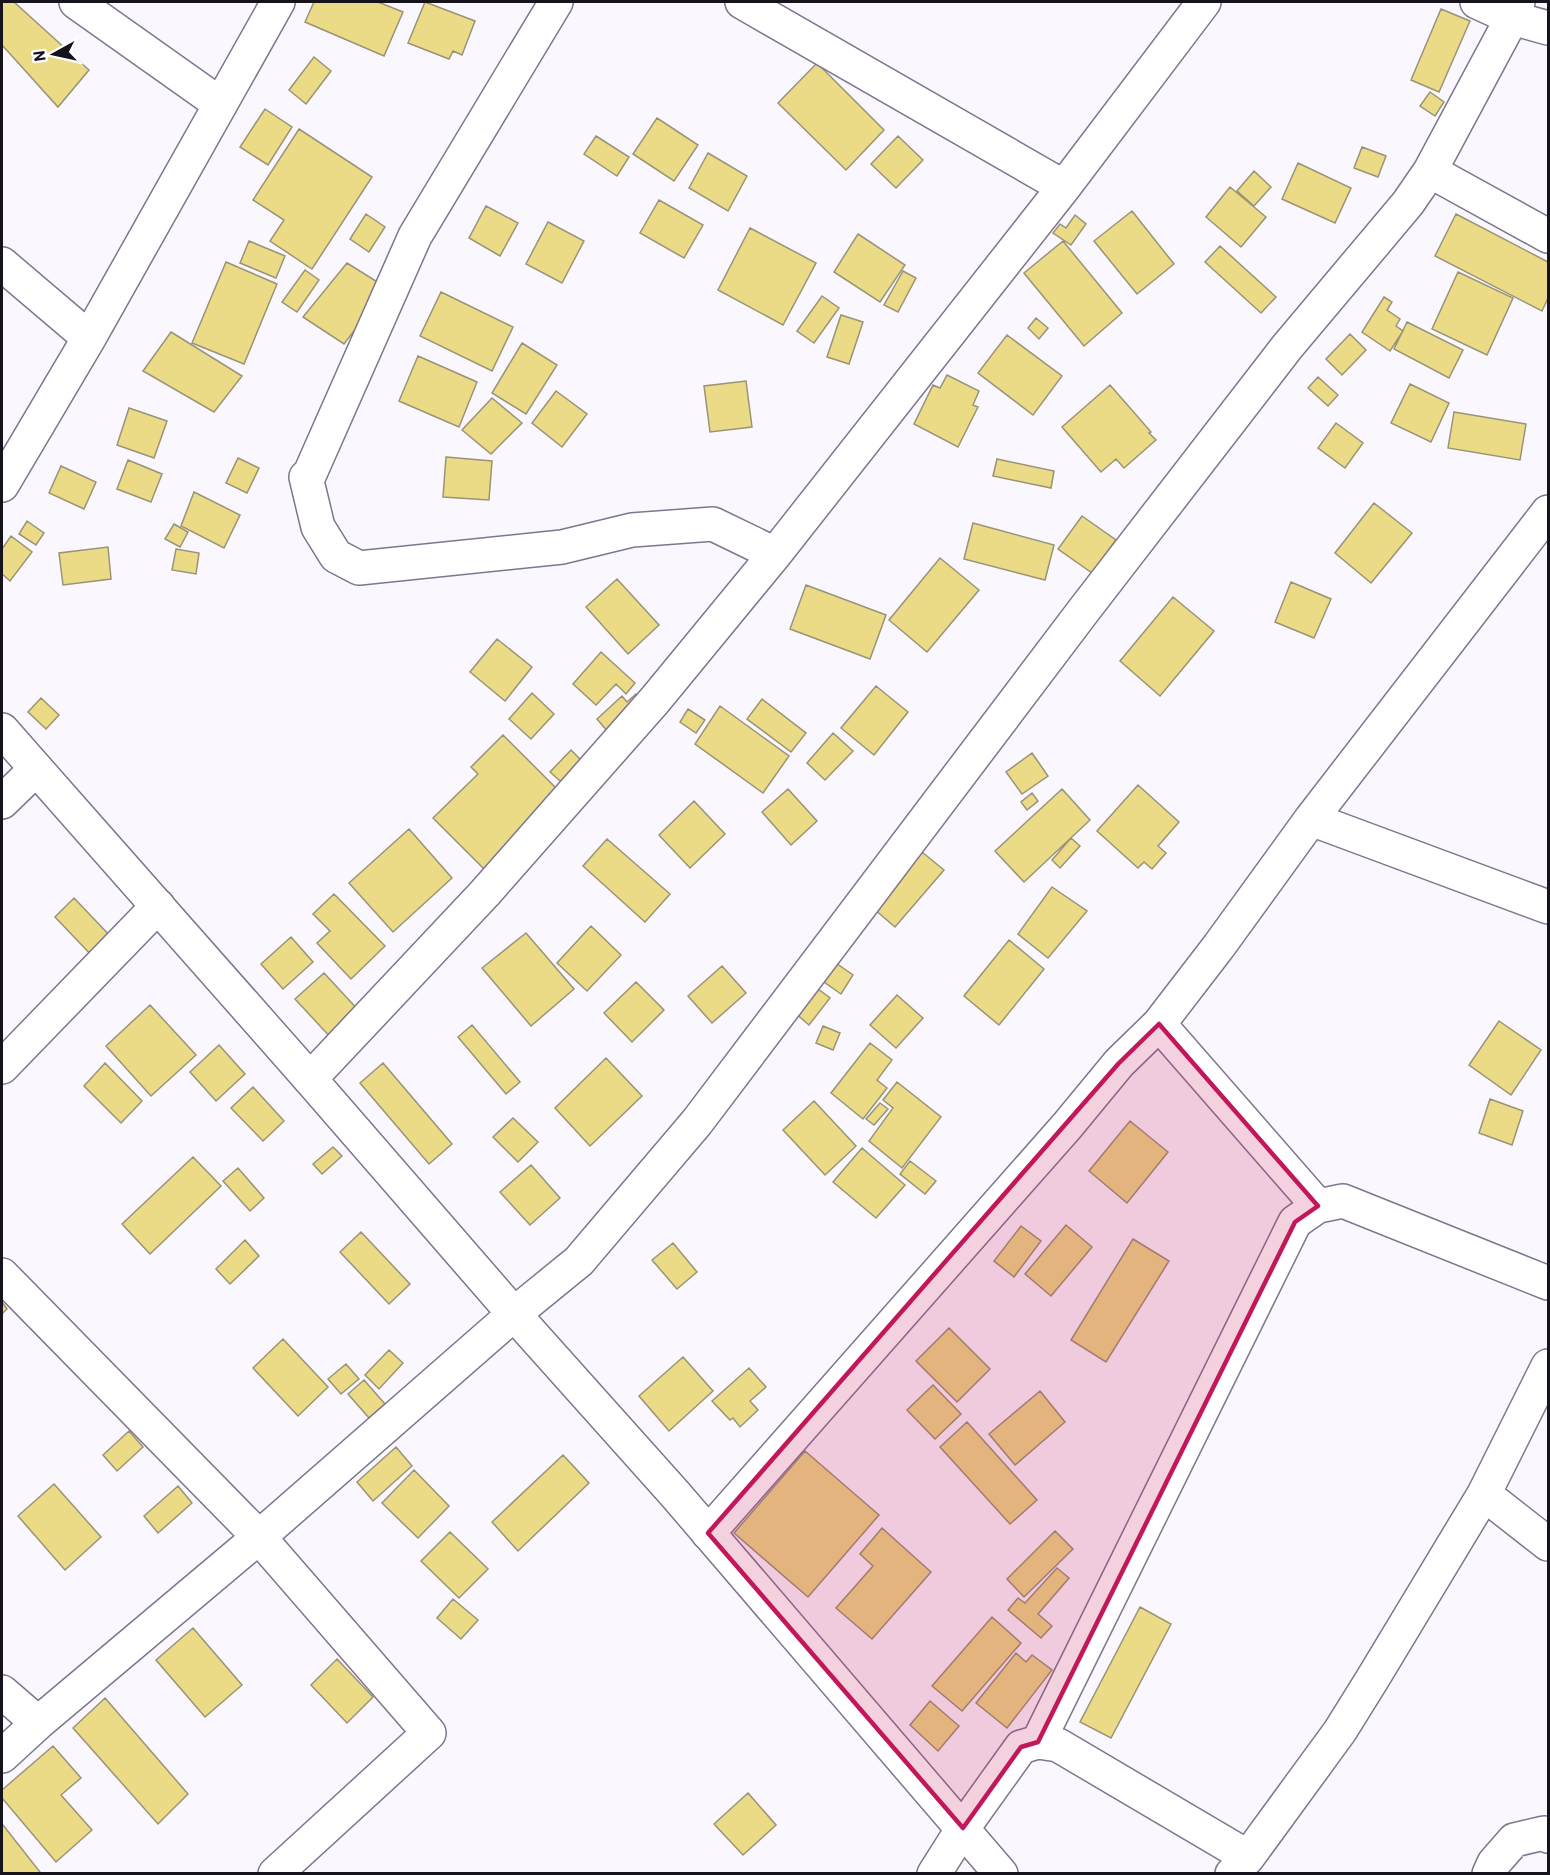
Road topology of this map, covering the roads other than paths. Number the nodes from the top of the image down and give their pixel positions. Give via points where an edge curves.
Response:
1 (76, 2) edge
2 (278, 2) edge
3 (556, 2) edge
4 (742, 2) edge
5 (1204, 2) edge
6 (1477, 2) edge
7 (1515, 10) edge
8 (1548, 28) edge
9 (220, 105) junction
10 (1430, 171) junction
11 (1064, 187) junction
12 (1548, 236) edge
13 (2, 264) edge
14 (89, 338) junction
15 (2, 485) edge
16 (1548, 512) edge
17 (775, 554) junction
18 (2, 730) edge
19 (36, 769) junction
20 (2, 802) edge
21 (1311, 819) junction
22 (158, 906) junction
23 (1548, 907) edge
24 (1159, 1024) junction
25 (2, 1066) edge
26 (310, 1079) junction
27 (1318, 1206) junction
28 (2, 1275) edge
29 (1548, 1282) edge
30 (514, 1314) junction
31 (1548, 1366) edge
32 (1484, 1494) junction
33 (708, 1533) junction
34 (259, 1537) junction
35 (1548, 1544) edge
36 (2, 1692) edge
37 (38, 1723) junction
38 (1038, 1743) junction
39 (2, 1756) edge
40 (963, 1828) junction
41 (1548, 1836) edge
42 (1240, 1865) edge
43 (275, 1874) edge
44 (934, 1874) edge
45 (1001, 1874) edge
46 (1489, 1874) edge

1 - 9 street
2 - 9 street
3 - 17 street via 415,236 306,477 318,527 336,556 359,568 562,547 632,530 713,524
4 - 11 street
5 - 11 street
6 - 7 street
7 - 8 street
7 - 10 street
9 - 14 street
10 - 12 street
10 - 30 street via 1408,203 1287,347 1091,600 697,1122 579,1261
11 - 17 street
13 - 14 street
14 - 15 street
16 - 21 street
17 - 26 street via 655,700 492,884
18 - 19 street
19 - 20 street
19 - 22 street
21 - 23 street
21 - 24 street
22 - 25 street
22 - 26 street
24 - 27 street
24 - 33 street via 1119,1063
26 - 30 street
27 - 29 street via 1343,1201
27 - 38 street via 1295,1222
28 - 34 street
30 - 33 street
30 - 34 street
31 - 32 street
32 - 35 street
32 - 42 street via 1340,1731
33 - 40 street
34 - 37 street
34 - 43 street via 429,1733
36 - 37 street
37 - 39 street
38 - 40 street via 1022,1746
38 - 42 street via 1058,1745
40 - 44 street
40 - 45 street
41 - 46 street via 1544,1833 1514,1840

